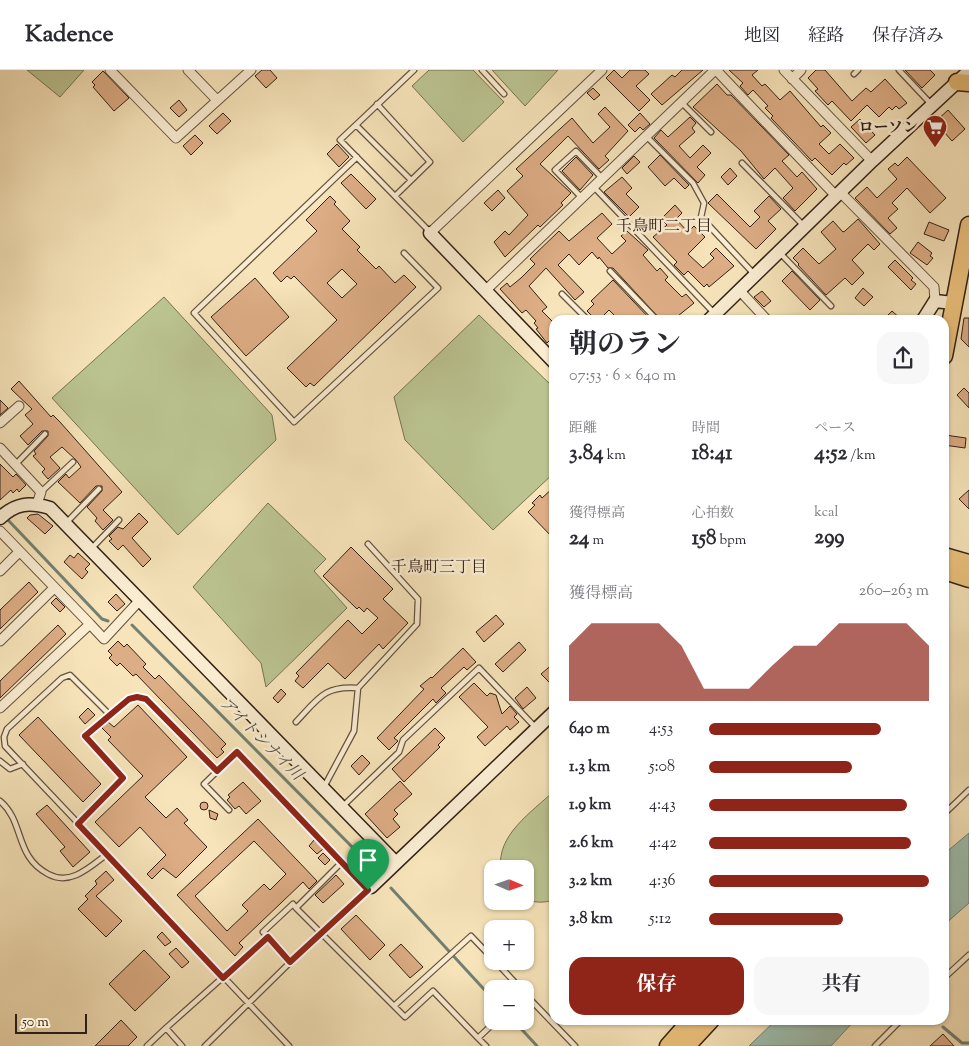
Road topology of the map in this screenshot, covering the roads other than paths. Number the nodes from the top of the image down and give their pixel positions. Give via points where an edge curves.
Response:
1 (110, 70) edge
2 (188, 70) edge
3 (250, 70) edge
4 (414, 70) edge
5 (482, 70) edge
6 (602, 70) edge
7 (716, 70) edge
8 (784, 70) edge
9 (802, 70) edge
10 (899, 70) edge
11 (969, 71) edge
12 (792, 79) junction
13 (963, 83) edge
14 (504, 94) dead end
15 (216, 99) junction
16 (681, 102) junction
17 (377, 104) junction
18 (932, 105) junction
19 (356, 124) junction
20 (711, 132) dead end
21 (646, 136) junction
22 (357, 157) junction
23 (872, 161) junction
24 (742, 163) dead end
25 (602, 178) junction
26 (411, 180) junction
27 (593, 186) junction
28 (838, 194) junction
29 (395, 196) junction
30 (582, 198) junction
31 (805, 227) junction
32 (969, 228) edge
33 (430, 232) junction
34 (779, 252) junction
35 (404, 253) dead end
36 (610, 271) dead end
37 (756, 276) junction
38 (485, 291) junction
39 (740, 291) junction
40 (562, 294) dead end
41 (935, 301) junction
42 (953, 302) junction
43 (831, 306) dead end
44 (583, 315) edge
45 (652, 315) edge
46 (710, 315) edge
47 (714, 315) edge
48 (762, 315) edge
49 (926, 315) edge
50 (949, 326) edge
51 (549, 357) edge
52 (19, 406) dead end
53 (0, 423) edge
54 (45, 434) dead end
55 (0, 448) edge
56 (73, 462) dead end
57 (15, 465) junction
58 (99, 489) dead end
59 (39, 498) junction
60 (0, 518) edge
61 (119, 520) dead end
62 (66, 523) junction
63 (0, 531) edge
64 (368, 544) dead end
65 (91, 549) junction
66 (19, 552) junction
67 (949, 559) edge
68 (0, 571) edge
69 (949, 571) edge
70 (967, 572) edge
71 (54, 588) junction
72 (140, 600) junction
73 (90, 624) junction
74 (0, 641) edge
75 (358, 688) junction
76 (0, 708) edge
77 (110, 714) junction
78 (549, 717) edge
79 (296, 722) dead end
80 (536, 729) junction
81 (0, 761) edge
82 (23, 764) junction
83 (217, 771) junction
84 (323, 787) junction
85 (969, 790) edge
86 (0, 801) edge
87 (342, 806) junction
88 (949, 809) edge
89 (230, 810) dead end
90 (78, 824) junction
91 (106, 855) junction
92 (342, 862) junction
93 (396, 863) junction
94 (369, 888) junction
95 (296, 908) junction
96 (321, 932) junction
97 (268, 937) junction
98 (484, 950) edge
99 (969, 955) edge
100 (290, 962) junction
101 (503, 970) edge
102 (949, 973) edge
103 (223, 978) junction
104 (513, 980) edge
105 (534, 1003) edge
106 (250, 1004) junction
107 (394, 1006) junction
108 (549, 1018) edge
109 (555, 1025) edge
110 (687, 1025) edge
111 (707, 1025) edge
112 (896, 1025) edge
113 (166, 1028) junction
114 (486, 1030) edge
115 (478, 1038) junction
116 (146, 1046) edge
117 (182, 1046) edge
118 (205, 1046) edge
119 (289, 1046) edge
120 (486, 1046) edge
121 (575, 1046) edge
122 (668, 1046) edge
123 (688, 1046) edge
124 (875, 1046) edge

1 - 15 street via 176,138
2 - 15 street
3 - 15 street
4 - 17 lane
5 - 14 lane
6 - 33 street
7 - 16 street
7 - 28 street
8 - 12 street
9 - 12 street
10 - 18 lane
11 - 13 street
12 - 23 street
13 - 18 street
16 - 20 lane
16 - 21 street
17 - 19 lane
17 - 26 lane via 430,162
18 - 23 street
19 - 22 lane via 340,140
19 - 26 lane
21 - 25 street
21 - 37 lane via 693,183 704,203 701,217
22 - 29 lane
22 - 35 lane via 194,313 294,422 438,288
23 - 28 street
24 - 31 lane
25 - 27 street
25 - 30 lane via 576,151 555,170
26 - 29 lane
27 - 30 street
27 - 46 lane
28 - 31 street
28 - 41 street via 934,287
29 - 33 lane
30 - 38 street
31 - 34 street
32 - 42 highway
33 - 38 street
34 - 37 street
34 - 43 lane
36 - 45 lane
37 - 39 street
38 - 51 street
39 - 47 street
39 - 48 street
40 - 44 lane
41 - 42 street
41 - 49 street
42 - 50 highway
52 - 53 street
54 - 57 lane
55 - 57 street
56 - 59 lane
57 - 59 street
58 - 62 lane
59 - 60 street via 11,508
59 - 62 street
61 - 65 lane
62 - 65 street
63 - 66 street
64 - 75 lane via 418,599 416,624
65 - 72 street
66 - 68 street
66 - 71 street
67 - 70 highway
69 - 70 highway
71 - 73 street
71 - 74 street
72 - 73 street via 104,639
72 - 84 street
73 - 76 street
75 - 79 lane via 329,690
75 - 84 lane via 354,731
77 - 82 lane via 70,675 62,678 7,729 5,746
77 - 83 lane via 129,699 146,699
77 - 90 lane via 85,736 123,778
78 - 80 street
80 - 87 lane via 479,668 403,740 399,752
80 - 93 street
81 - 82 lane via 10,769
82 - 90 lane
83 - 89 lane via 204,784
83 - 92 lane via 237,752
84 - 87 street
85 - 88 lane
86 - 91 lane via 16,825 26,856 37,869 57,880 78,876
87 - 93 street
90 - 91 lane
91 - 103 lane
92 - 94 lane
92 - 95 lane
93 - 94 street
94 - 96 lane
95 - 96 lane
95 - 97 lane via 293,904 263,932
96 - 100 lane
96 - 107 lane
97 - 100 lane
97 - 103 lane
98 - 107 lane via 471,936
99 - 102 lane
100 - 106 lane
101 - 104 lane
103 - 106 lane
103 - 113 lane
105 - 108 lane
106 - 118 lane
106 - 119 lane
107 - 115 lane via 405,1017 433,990
109 - 121 lane
110 - 122 highway
111 - 123 highway
112 - 124 lane
113 - 116 lane
113 - 117 lane
114 - 115 lane
115 - 120 lane

